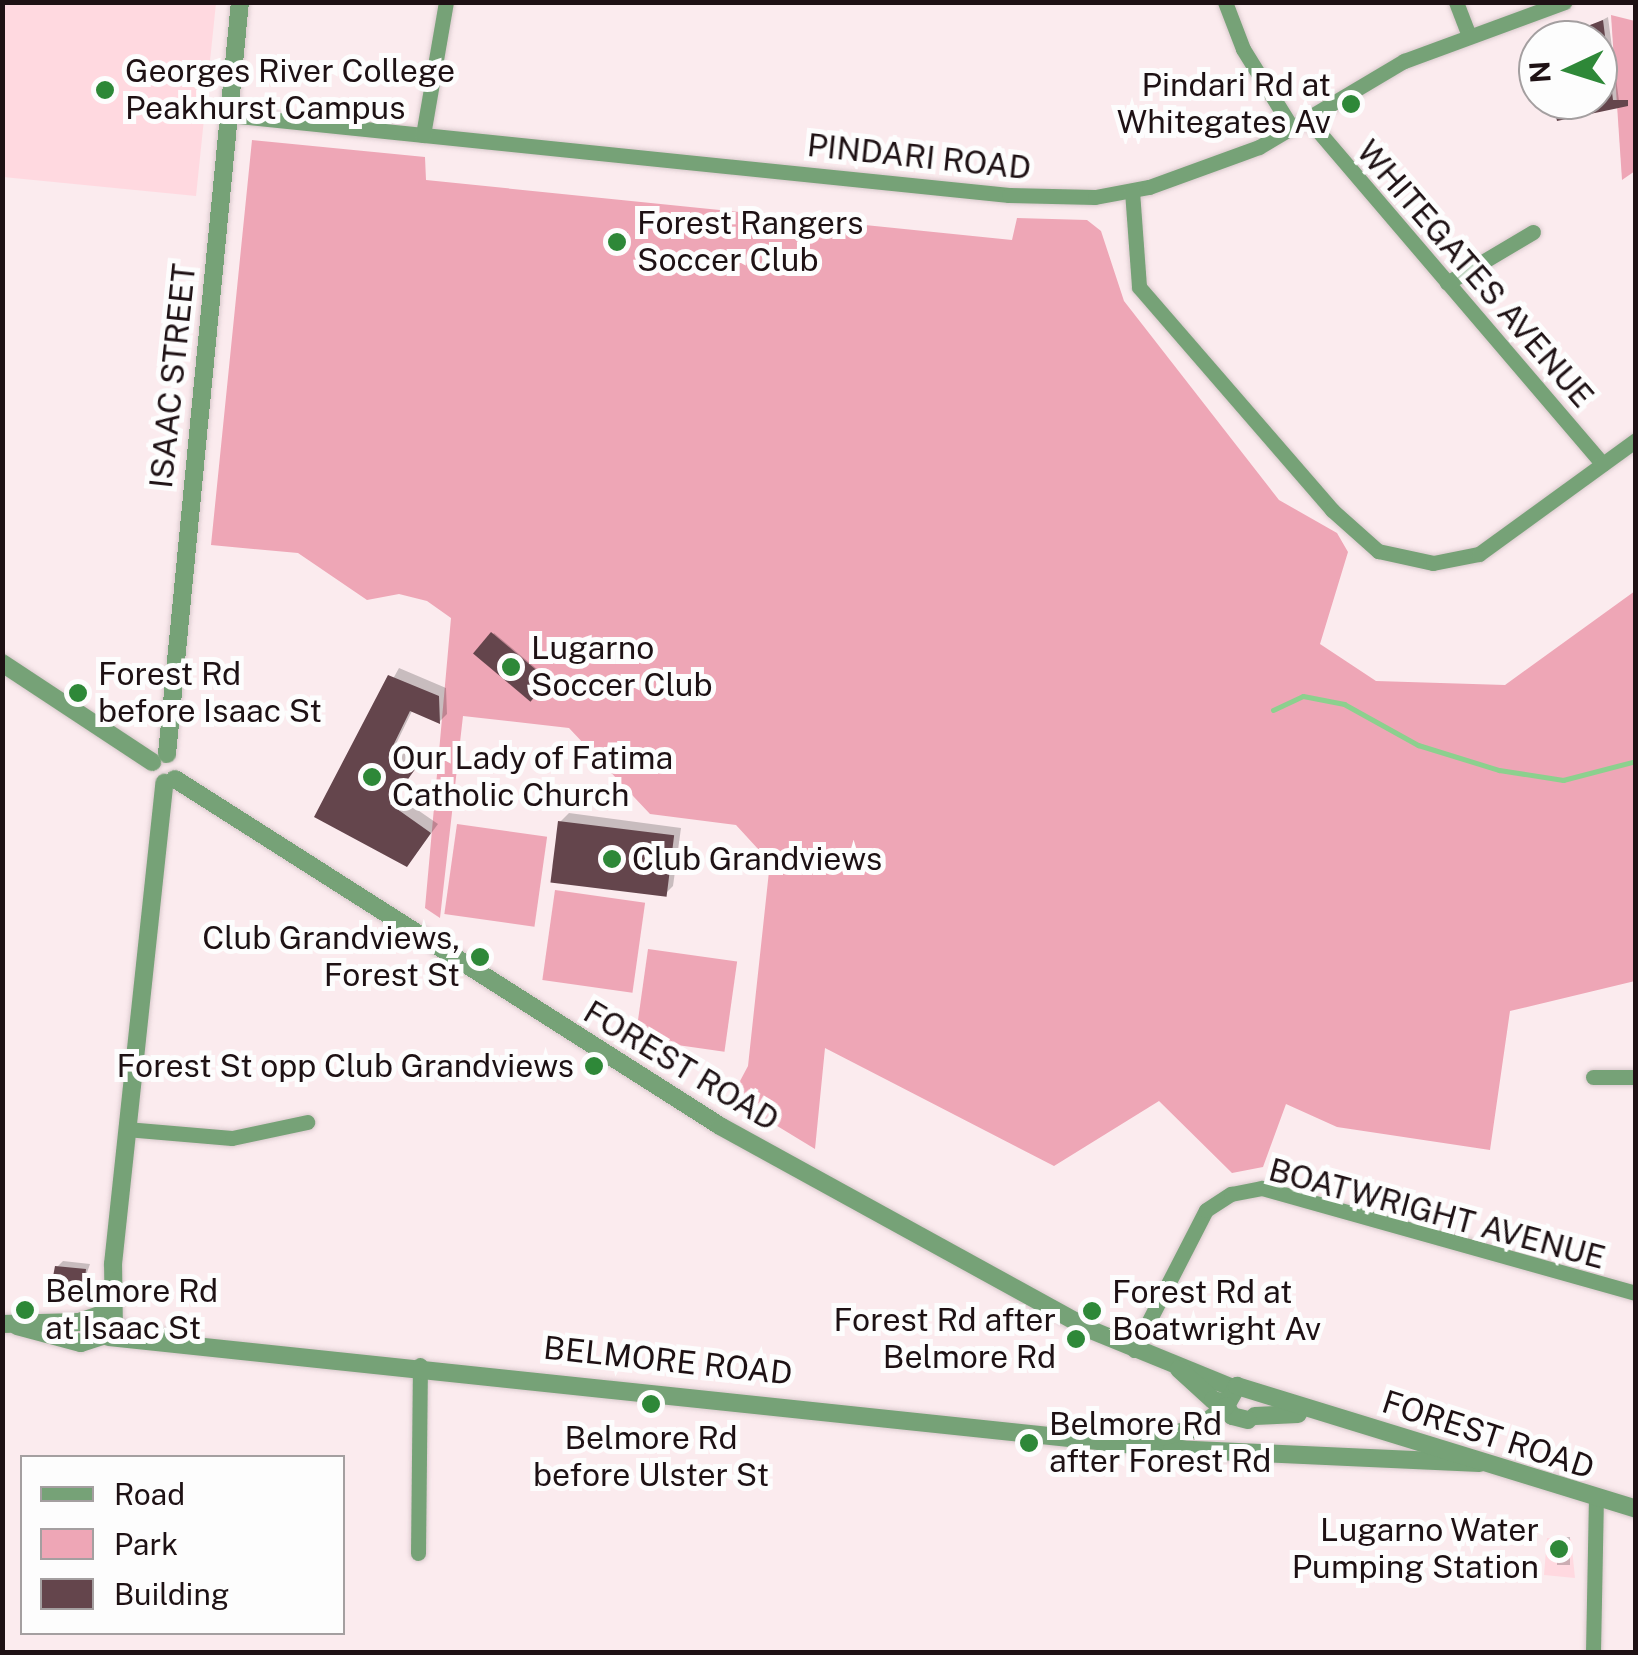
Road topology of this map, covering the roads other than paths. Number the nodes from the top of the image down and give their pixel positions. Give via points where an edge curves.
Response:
1 (240, 2) edge
2 (446, 2) edge
3 (1225, 2) edge
4 (1456, 2) edge
5 (1564, 2) edge
6 (1468, 33) junction
7 (230, 115) junction
8 (1307, 118) junction
9 (1292, 128) junction
10 (423, 135) junction
11 (1132, 191) junction
12 (1533, 232) dead end
13 (1447, 283) junction
14 (1636, 440) edge
15 (1602, 464) junction
16 (2, 664) edge
17 (160, 758) junction
18 (169, 781) junction
19 (1593, 1077) dead end
20 (1636, 1077) edge
21 (307, 1122) dead end
22 (126, 1129) junction
23 (1636, 1293) edge
24 (10, 1325) edge
25 (104, 1327) junction
26 (1134, 1350) junction
27 (420, 1365) junction
28 (1259, 1395) junction
29 (1228, 1399) junction
30 (1324, 1414) junction
31 (1251, 1418) junction
32 (1141, 1441) junction
33 (1233, 1448) junction
34 (1480, 1463) junction
35 (1596, 1501) junction
36 (1636, 1510) edge
37 (418, 1553) dead end
38 (1593, 1652) edge

1 - 7 street, ISAAC STREET
2 - 10 street
3 - 9 street via 1243,49
4 - 6 street
5 - 6 street, PINDARI ROAD
6 - 8 street, PINDARI ROAD via 1387,70
7 - 10 street, PINDARI ROAD
7 - 17 street, ISAAC STREET
8 - 9 street, PINDARI ROAD
8 - 13 street, WHITEGATES AVENUE
9 - 11 street, PINDARI ROAD via 1247,152
10 - 11 street, PINDARI ROAD via 1042,197
11 - 15 street via 1139,287 1332,510 1378,551 1432,563 1480,554
12 - 13 street
13 - 15 street, WHITEGATES AVENUE
14 - 15 street
16 - 17 street
17 - 18 street via 178,762
18 - 22 street
18 - 26 street, FOREST ROAD via 625,1070
19 - 20 street
21 - 22 street via 232,1138
22 - 25 street
23 - 26 street, BOATWRIGHT AVENUE via 1262,1188 1232,1194 1206,1210
24 - 25 street, BELMORE ROAD
25 - 27 street, BELMORE ROAD via 189,1344
26 - 29 street, FOREST ROAD
27 - 32 street, BELMORE ROAD
27 - 37 street
28 - 29 street, FOREST ROAD via 1248,1386
28 - 30 street, FOREST ROAD
28 - 31 street
29 - 31 street via 1232,1416
29 - 32 street, BELMORE ROAD via 1200,1428
30 - 31 street, FOREST ROAD
30 - 34 street, FOREST ROAD
31 - 33 street
32 - 33 street, BELMORE ROAD via 1184,1450
33 - 34 street, BELMORE ROAD
34 - 35 street, FOREST ROAD
35 - 36 street, FOREST ROAD
35 - 38 street

